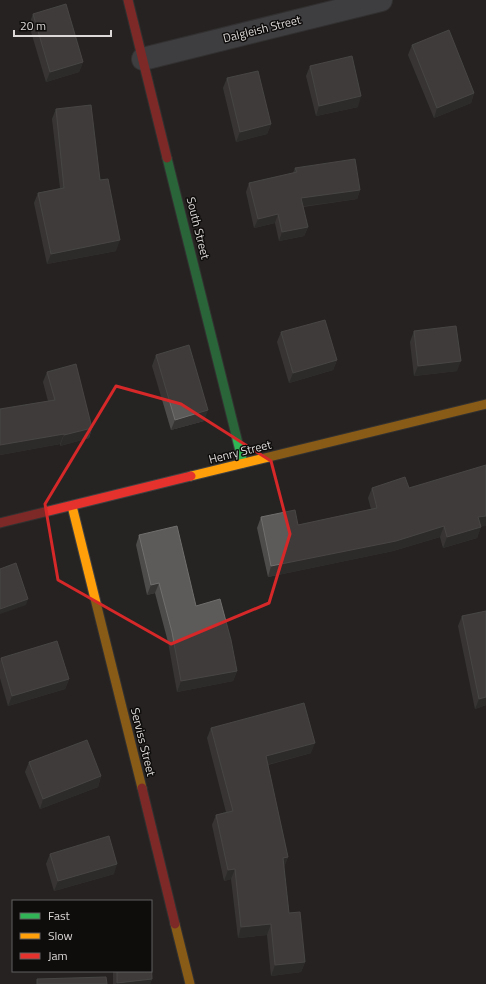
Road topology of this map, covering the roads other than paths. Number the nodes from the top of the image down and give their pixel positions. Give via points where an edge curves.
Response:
1 (128, 0) edge
2 (380, 0) edge
3 (143, 59) junction
4 (486, 404) edge
5 (243, 463) junction
6 (72, 506) junction
7 (0, 523) edge
8 (190, 984) edge

1 - 3 street, South Street
2 - 3 street, Dalgleish Street
3 - 5 street, South Street
4 - 5 street, Henry Street
5 - 6 street, Henry Street
6 - 7 street, Henry Street
6 - 8 street, Serviss Street

